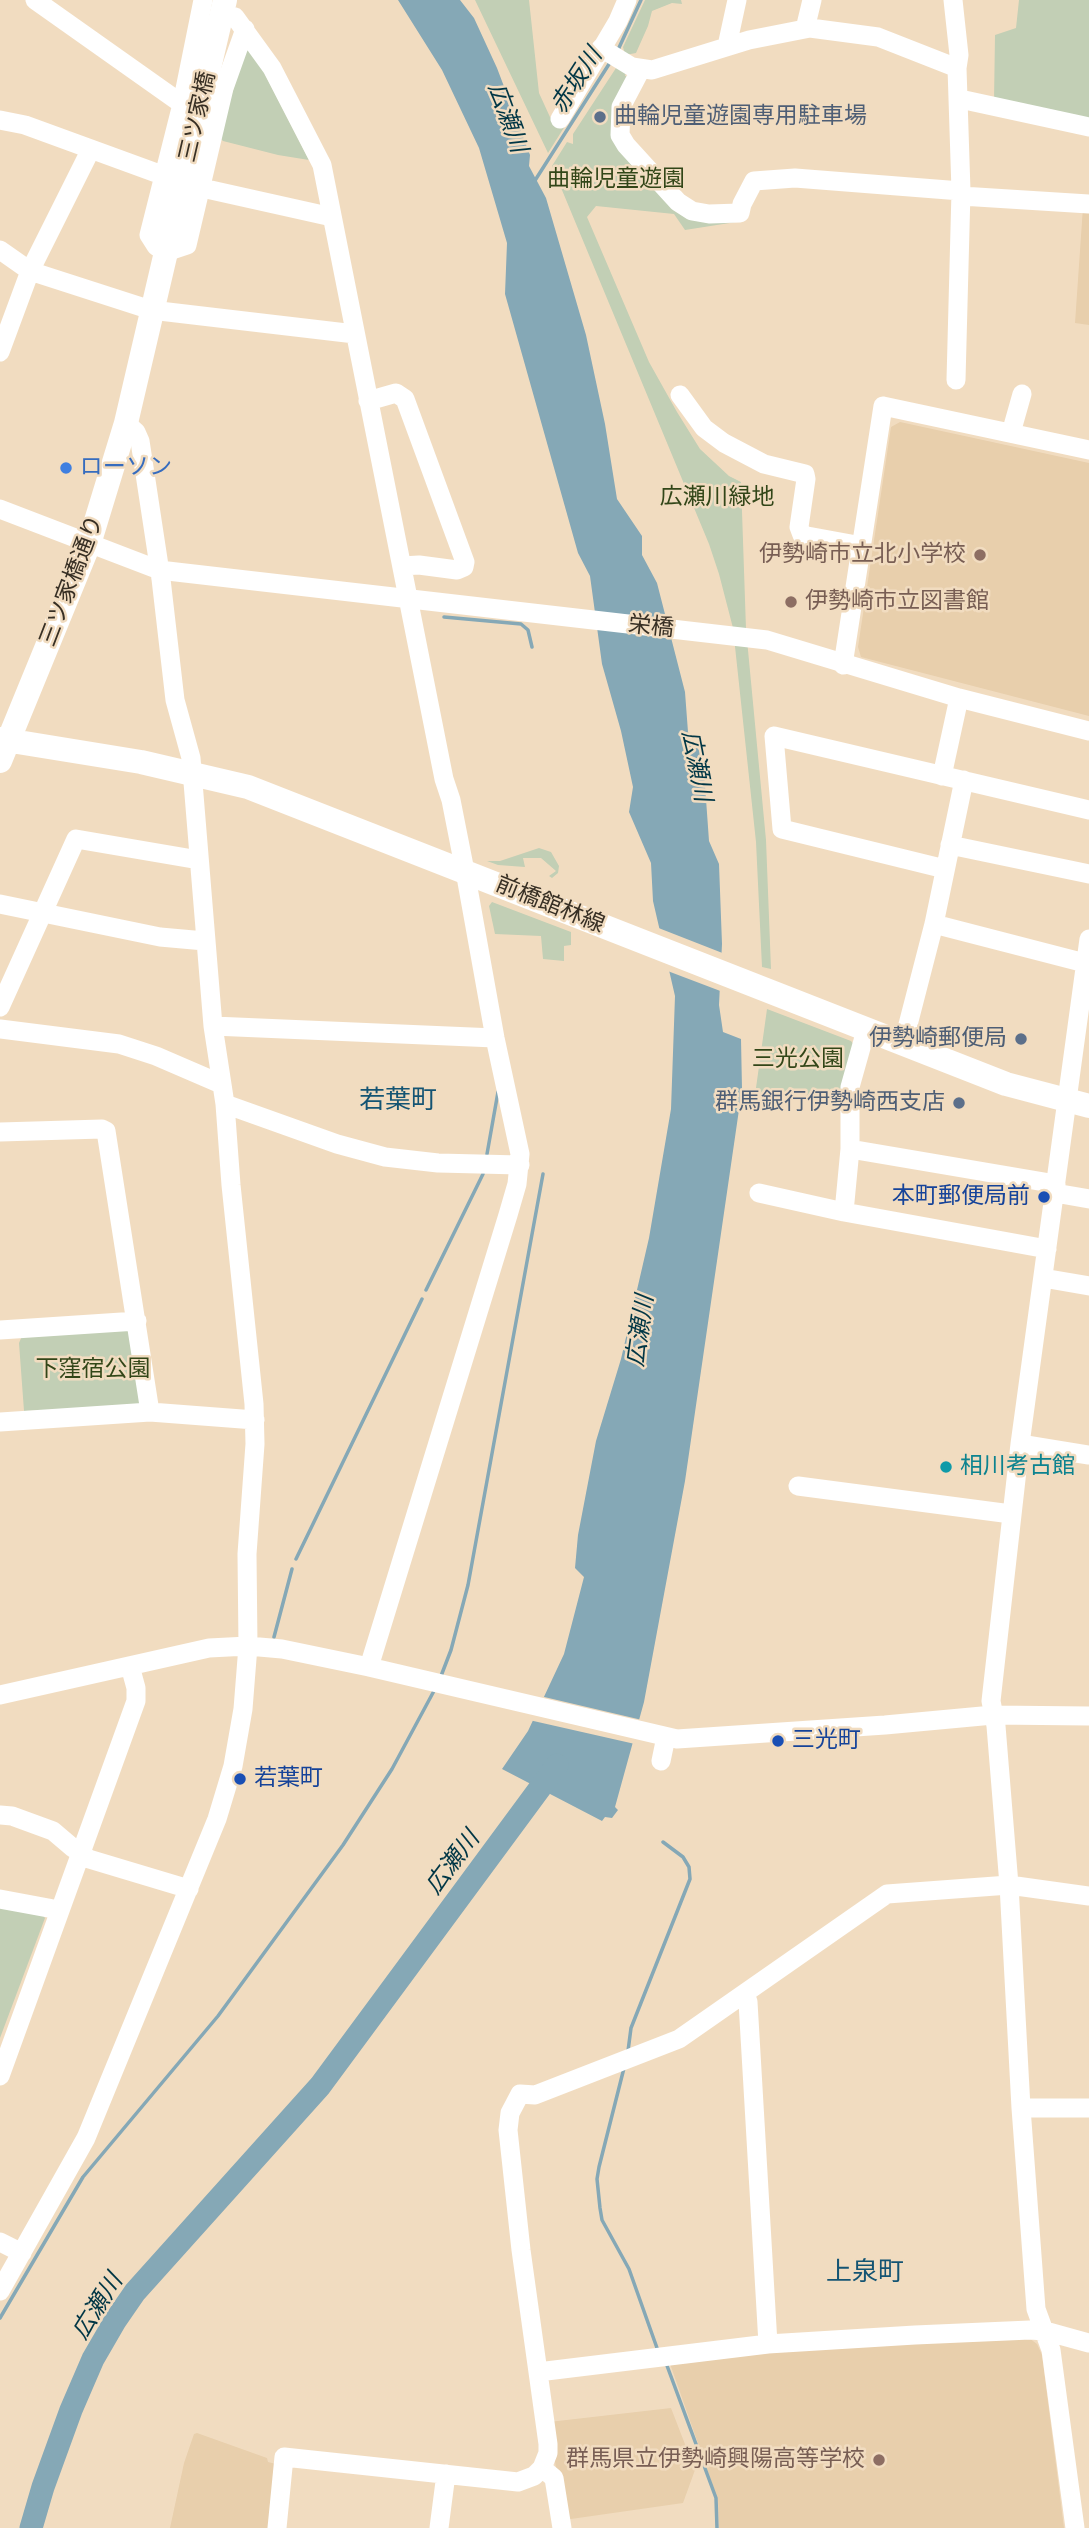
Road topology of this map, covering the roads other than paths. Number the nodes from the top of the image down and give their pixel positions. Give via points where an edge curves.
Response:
1 (35, 0) edge
2 (203, 0) edge
3 (627, 0) edge
4 (737, 0) edge
5 (812, 0) edge
6 (953, 0) edge
7 (235, 15) edge
8 (805, 29) junction
9 (727, 46) junction
10 (601, 48) junction
11 (957, 68) junction
12 (641, 69) junction
13 (960, 99) junction
14 (181, 104) junction
15 (559, 119) dead end
16 (0, 120) edge
17 (1089, 127) edge
18 (92, 149) junction
19 (162, 175) junction
20 (202, 188) junction
21 (961, 193) junction
22 (1089, 204) edge
23 (332, 217) junction
24 (168, 243) junction
25 (0, 250) edge
26 (30, 271) junction
27 (151, 310) junction
28 (355, 334) junction
29 (0, 352) edge
30 (956, 380) dead end
31 (1022, 394) dead end
32 (680, 395) dead end
33 (368, 401) junction
34 (126, 423) junction
35 (1011, 433) junction
36 (1089, 450) edge
37 (0, 509) edge
38 (89, 544) junction
39 (862, 546) junction
40 (402, 566) junction
41 (159, 569) junction
42 (408, 600) junction
43 (843, 665) junction
44 (959, 698) junction
45 (1089, 731) edge
46 (3, 747) edge
47 (192, 773) junction
48 (942, 776) junction
49 (964, 780) junction
50 (1089, 810) edge
51 (950, 845) junction
52 (199, 860) junction
53 (945, 869) junction
54 (465, 871) junction
55 (1089, 874) edge
56 (0, 904) edge
57 (41, 912) junction
58 (934, 924) junction
59 (1089, 939) edge
60 (205, 941) junction
61 (1087, 964) edge
62 (0, 1007) edge
63 (213, 1026) junction
64 (0, 1030) edge
65 (866, 1030) junction
66 (495, 1038) junction
67 (903, 1044) junction
68 (223, 1094) junction
69 (1078, 1104) edge
70 (0, 1132) edge
71 (850, 1149) junction
72 (520, 1165) junction
73 (1055, 1189) junction
74 (759, 1192) dead end
75 (1089, 1199) edge
76 (844, 1212) junction
77 (1047, 1248) junction
78 (1043, 1278) junction
79 (1089, 1286) edge
80 (137, 1321) junction
81 (0, 1330) edge
82 (150, 1412) junction
83 (255, 1420) junction
84 (0, 1422) edge
85 (1020, 1444) junction
86 (1089, 1455) edge
87 (798, 1486) dead end
88 (1011, 1514) junction
89 (248, 1646) junction
90 (130, 1666) junction
91 (369, 1667) junction
92 (0, 1695) edge
93 (993, 1715) junction
94 (1089, 1716) edge
95 (661, 1736) junction
96 (661, 1760) dead end
97 (0, 1815) edge
98 (81, 1853) junction
99 (1009, 1885) junction
100 (189, 1889) junction
101 (1089, 1896) edge
102 (0, 1899) edge
103 (59, 1910) junction
104 (745, 1993) junction
105 (0, 2076) edge
106 (1021, 2108) junction
107 (1089, 2108) edge
108 (0, 2242) edge
109 (22, 2253) junction
110 (0, 2291) edge
111 (1045, 2331) junction
112 (1089, 2343) edge
113 (768, 2344) junction
114 (538, 2372) junction
115 (542, 2468) junction
116 (446, 2474) junction
117 (277, 2528) edge
118 (439, 2528) edge
119 (562, 2528) edge
120 (1075, 2528) edge

1 - 14 street
2 - 14 street
3 - 10 street
4 - 9 street
5 - 8 street
6 - 11 street
7 - 20 street
7 - 23 street via 272,68 318,157
7 - 24 main road, 三ツ家橋
8 - 9 street
8 - 11 street via 877,37
9 - 12 street via 661,68
10 - 12 street
10 - 15 street
11 - 13 street
12 - 21 street via 621,107 620,135 692,211 740,213 754,181 794,178
13 - 17 street
13 - 21 street
14 - 19 street
16 - 18 street
18 - 19 street
18 - 26 street
19 - 24 street via 149,234 156,246
20 - 23 street
20 - 24 street via 187,246
21 - 22 street
21 - 30 street
23 - 28 street
24 - 27 main road, 三ツ家橋通り
25 - 26 street
26 - 27 street
26 - 29 street
27 - 28 street
27 - 34 main road, 三ツ家橋通り
28 - 33 street
31 - 35 street
32 - 39 street via 704,428 724,443 764,464 805,474 802,535
33 - 40 street
33 - 40 street via 396,394 405,399 465,562 457,570
34 - 38 main road, 三ツ家橋通り
34 - 41 street via 140,441
35 - 36 street
35 - 39 street via 883,407
37 - 38 street, 栄橋
38 - 41 street, 栄橋
38 - 46 main road, 三ツ家橋通り
39 - 43 street
40 - 42 street
41 - 42 street, 栄橋
41 - 47 street via 175,700
42 - 43 street, 栄橋 via 767,640
42 - 54 street
43 - 44 street, 栄橋
44 - 45 street, 栄橋
44 - 48 street
46 - 47 main road, 前橋館林線
47 - 52 street
47 - 54 main road, 前橋館林線 via 259,791
48 - 49 street
48 - 53 street via 774,736 782,829
49 - 50 street
49 - 51 street
51 - 53 street
51 - 55 street
52 - 57 street via 76,839
52 - 60 street
53 - 58 street
54 - 65 main road, 前橋館林線
54 - 66 street
56 - 57 street
57 - 60 street via 160,937
57 - 62 street
58 - 61 street
58 - 67 street
59 - 61 street
60 - 63 street
61 - 69 street
63 - 66 street
63 - 68 street
64 - 68 street via 119,1044 156,1056
65 - 67 main road, 前橋館林線
65 - 71 street via 850,1087
66 - 72 street
67 - 69 main road, 前橋館林線 via 1006,1084
68 - 72 street via 337,1144 385,1157
68 - 83 street
69 - 73 street
70 - 80 street via 106,1131
71 - 73 street
71 - 76 street
72 - 91 street
73 - 75 street
73 - 77 street
74 - 76 street
76 - 77 street
77 - 78 street
78 - 79 street
78 - 85 street
80 - 81 street
80 - 82 street
82 - 83 street
82 - 84 street
83 - 89 street
85 - 86 street
85 - 88 street
87 - 88 street
88 - 93 street
89 - 90 street via 209,1648
89 - 91 street
89 - 100 street via 243,1709 228,1788
90 - 92 street
90 - 98 street via 136,1702
91 - 95 street
93 - 94 street
93 - 95 street via 688,1740
93 - 99 street
95 - 96 street
97 - 98 street via 53,1831
98 - 100 street
98 - 103 street
99 - 101 street
99 - 104 street via 887,1894
99 - 106 street
100 - 109 street via 86,2138
102 - 103 street
103 - 105 street
104 - 113 street
104 - 114 street via 679,2039 535,2095 520,2094 512,2106 509,2139
106 - 107 street
106 - 111 street via 1036,2309
108 - 109 street
109 - 110 street
111 - 112 street
111 - 113 street
111 - 120 street
113 - 114 street
114 - 115 street via 548,2453
115 - 116 street via 518,2482
115 - 119 street via 554,2477
116 - 117 street via 284,2457
116 - 118 street

